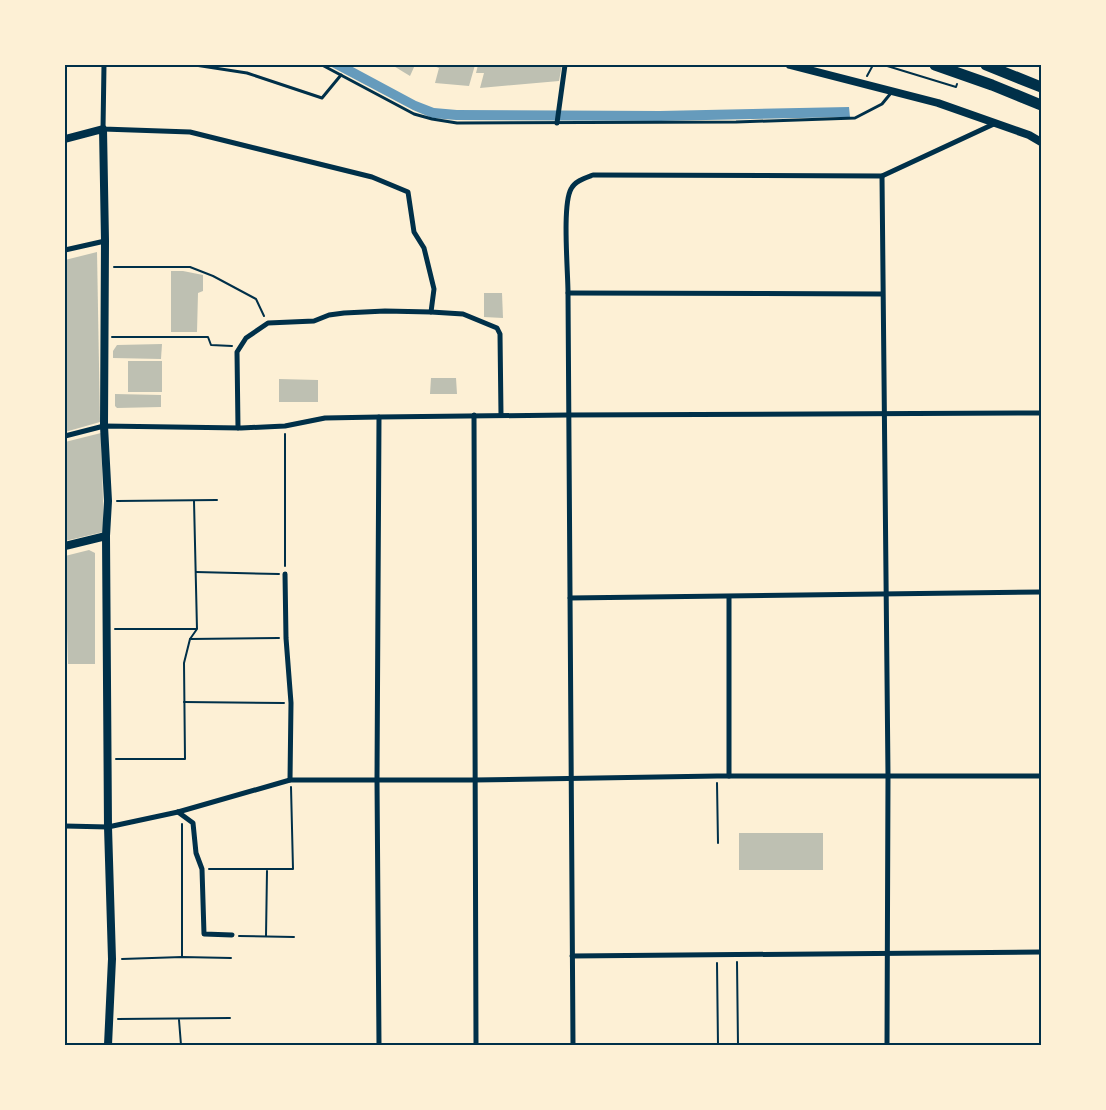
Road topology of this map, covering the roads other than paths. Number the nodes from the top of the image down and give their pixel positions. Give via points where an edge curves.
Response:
1 (104, 65) edge
2 (195, 65) edge
3 (322, 65) edge
4 (565, 65) edge
5 (790, 65) edge
6 (936, 65) edge
7 (986, 65) edge
8 (341, 75) junction
9 (1041, 87) edge
10 (892, 91) junction
11 (1041, 105) edge
12 (558, 123) junction
13 (996, 123) junction
14 (103, 129) junction
15 (65, 139) edge
16 (1041, 142) edge
17 (882, 176) junction
18 (105, 241) junction
19 (65, 250) edge
20 (568, 293) junction
21 (882, 294) junction
22 (431, 312) junction
23 (1041, 413) edge
24 (884, 414) junction
25 (501, 415) junction
26 (568, 415) junction
27 (474, 416) junction
28 (379, 417) junction
29 (104, 426) junction
30 (238, 428) junction
31 (65, 436) edge
32 (106, 536) junction
33 (65, 546) edge
34 (286, 574) road end
35 (1041, 592) edge
36 (885, 595) junction
37 (729, 596) junction
38 (570, 598) junction
39 (729, 776) junction
40 (888, 776) junction
41 (1041, 776) edge
42 (570, 778) junction
43 (290, 780) junction
44 (377, 780) junction
45 (474, 780) junction
46 (180, 814) junction
47 (65, 826) edge
48 (108, 826) junction
49 (232, 935) road end
50 (1041, 952) edge
51 (886, 953) junction
52 (572, 956) junction
53 (108, 1045) edge
54 (379, 1045) edge
55 (476, 1045) edge
56 (573, 1045) edge
57 (887, 1045) edge

1 - 14 street
2 - 8 lane via 248,73 322,98
3 - 8 lane
4 - 12 street
5 - 10 street
6 - 11 highway
7 - 9 highway
8 - 12 lane via 414,114 432,119 457,123
10 - 12 lane via 882,104 855,118
10 - 13 street
13 - 16 street
13 - 17 street
14 - 15 street
14 - 18 street
14 - 22 street via 190,132 372,177 408,192 414,232 424,248 434,289
17 - 20 street via 593,175 571,188 566,205
17 - 21 street
18 - 19 street
18 - 29 street
20 - 21 street
20 - 26 street
21 - 24 street
22 - 25 street via 463,314 497,328 500,334
22 - 30 street via 344,313 314,321 268,323 246,338 237,352
23 - 24 street
24 - 26 street
24 - 36 street
25 - 26 street
25 - 27 street
26 - 38 street
27 - 28 street
27 - 45 street
28 - 30 street via 325,418 285,426
28 - 44 street
29 - 30 street
29 - 31 street
29 - 32 street via 108,501
32 - 33 street
32 - 48 street
34 - 43 street
35 - 36 street
36 - 37 street
36 - 40 street
37 - 38 street
37 - 39 street
38 - 42 street
39 - 40 street
39 - 42 street
40 - 41 street
40 - 51 street
42 - 45 street
42 - 52 street
43 - 44 street
43 - 46 street
44 - 45 street
44 - 54 street
45 - 55 street
46 - 48 street
46 - 49 street via 193,823 196,853 202,869 204,934
47 - 48 street
48 - 53 street via 112,959
50 - 51 street
51 - 52 street
51 - 57 street
52 - 56 street

